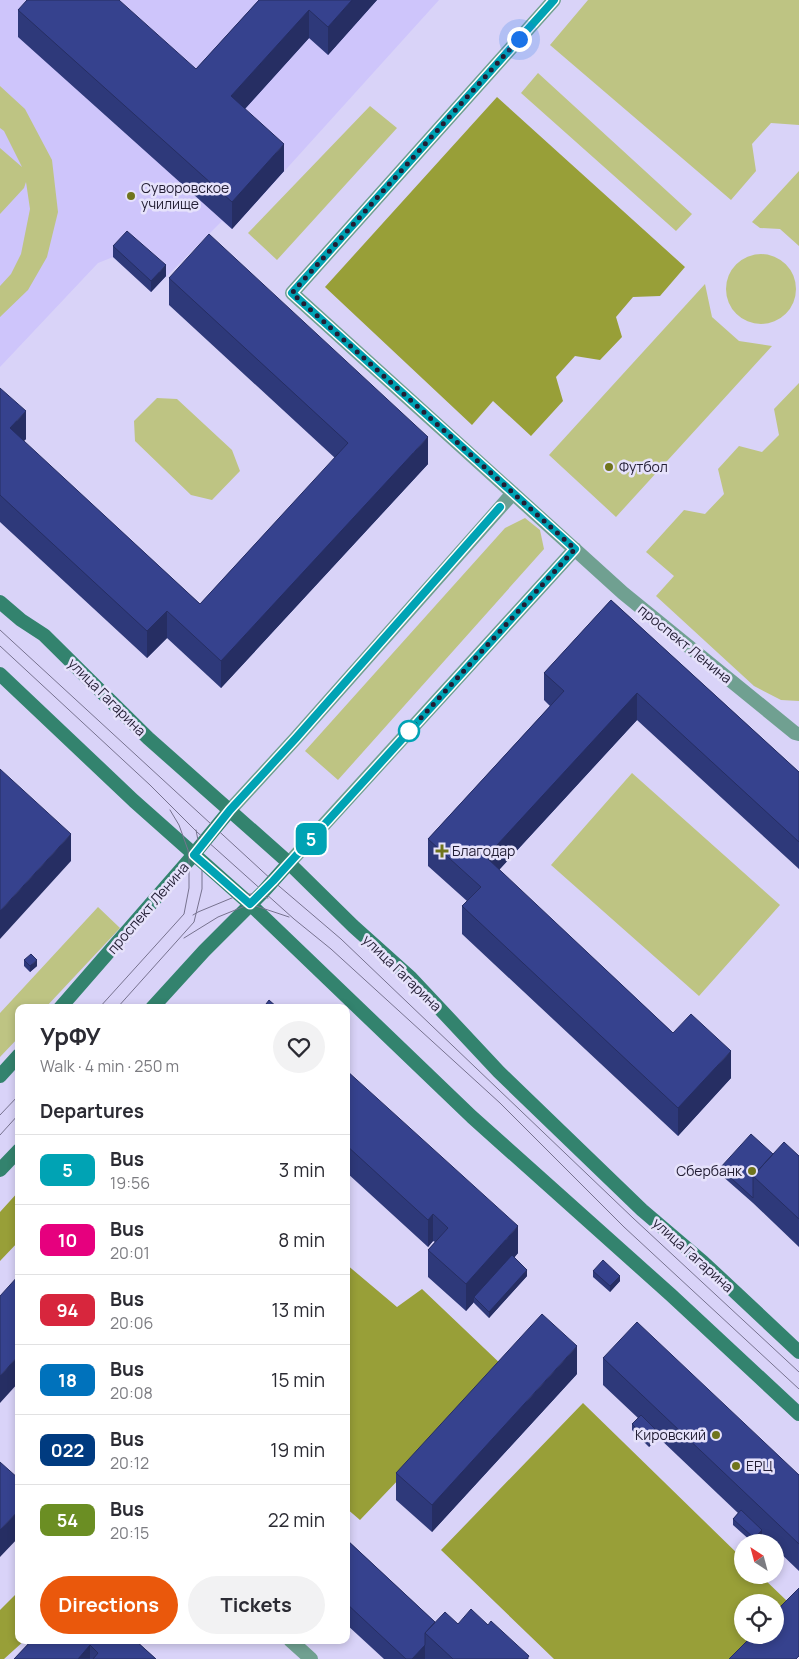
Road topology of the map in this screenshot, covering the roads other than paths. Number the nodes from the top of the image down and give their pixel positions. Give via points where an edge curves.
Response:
1 (554, 0) edge
2 (513, 493) junction
3 (575, 549) junction
4 (0, 602) edge
5 (0, 674) edge
6 (799, 734) edge
7 (230, 810) junction
8 (194, 855) junction
9 (289, 863) junction
10 (250, 904) junction
11 (64, 1004) edge
12 (156, 1004) edge
13 (15, 1059) edge
14 (0, 1076) edge
15 (15, 1154) edge
16 (0, 1170) edge
17 (799, 1352) edge
18 (799, 1414) edge
19 (294, 1644) edge
20 (311, 1659) edge

1 - 2 street, проспект Ленина via 292,293
2 - 3 street, проспект Ленина
2 - 7 street, проспект Ленина
3 - 6 street, проспект Ленина via 623,593
3 - 9 street
4 - 7 main road, улица Гагарина via 44,634 148,738
5 - 8 main road
7 - 8 main road, проспект Ленина
7 - 9 main road, улица Гагарина
8 - 10 main road
8 - 11 main road, проспект Ленина
9 - 10 main road
9 - 17 main road, улица Гагарина via 410,978 499,1072 628,1196
10 - 12 main road
10 - 18 main road via 472,1117
13 - 14 main road
15 - 16 main road
19 - 20 street

